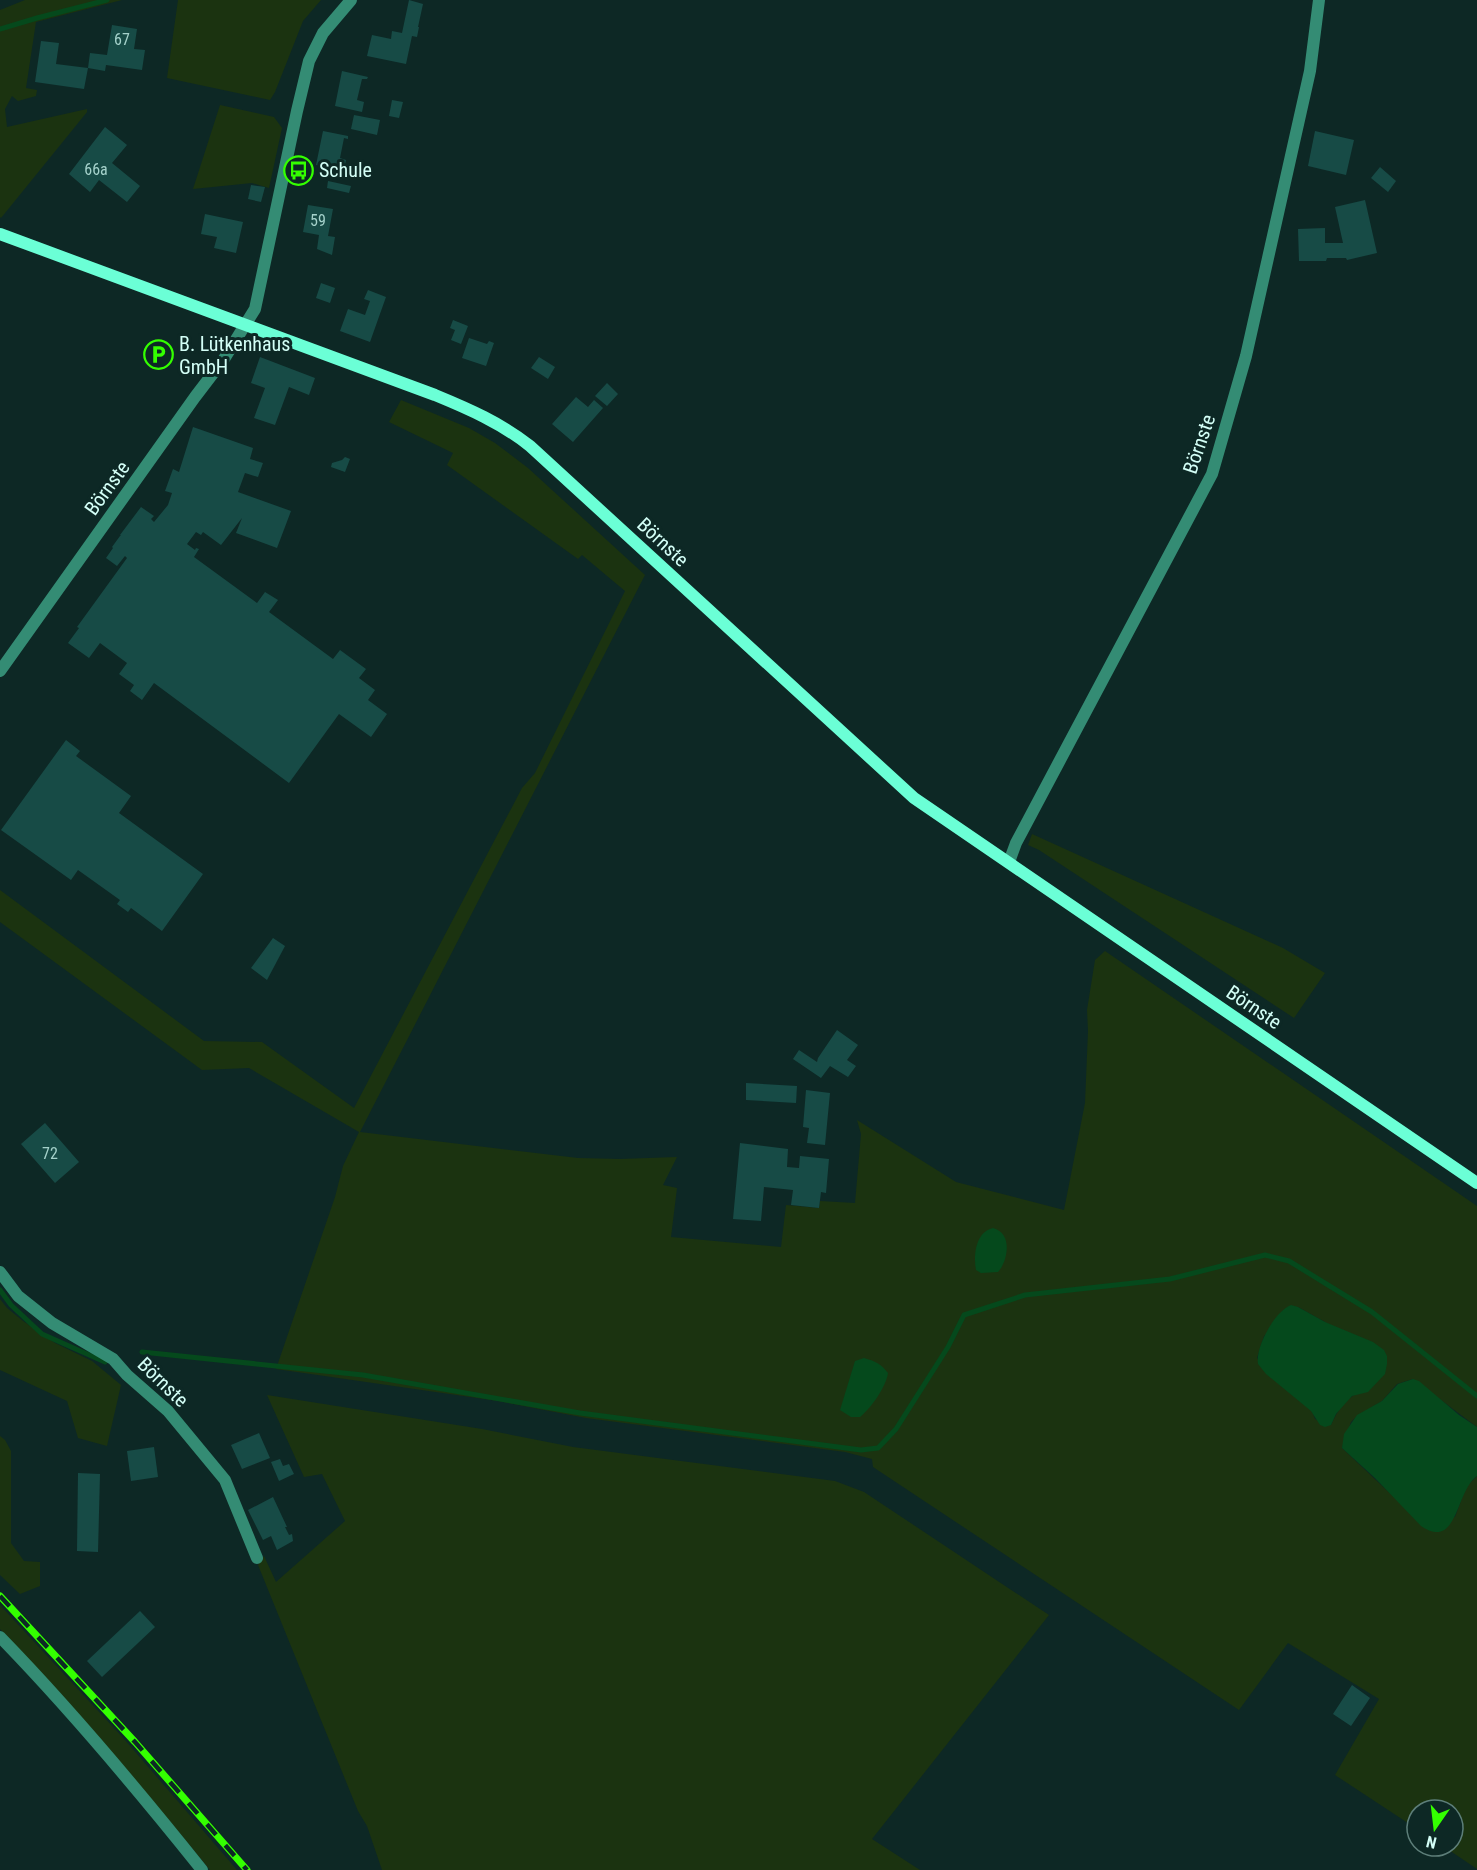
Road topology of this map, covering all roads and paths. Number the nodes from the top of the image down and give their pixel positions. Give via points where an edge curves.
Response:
1 (351, 0) edge
2 (1319, 0) edge
3 (0, 234) edge
4 (244, 326) junction
5 (0, 671) edge
6 (1010, 862) junction
7 (1477, 1183) edge
8 (0, 1272) edge
9 (256, 1558) dead end
10 (0, 1637) edge
11 (202, 1870) edge

1 - 4 street, Börnste via 323,33 309,62 255,309
2 - 6 street, Börnste via 1310,71 1246,356 1212,474 1016,843
3 - 4 street, Börnste
4 - 5 street, Börnste
4 - 6 street, Börnste via 443,398 513,433 914,798
6 - 7 street, Börnste
8 - 9 street, Börnste via 18,1296 52,1323 113,1359 168,1411 225,1480
10 - 11 street via 135,1787

